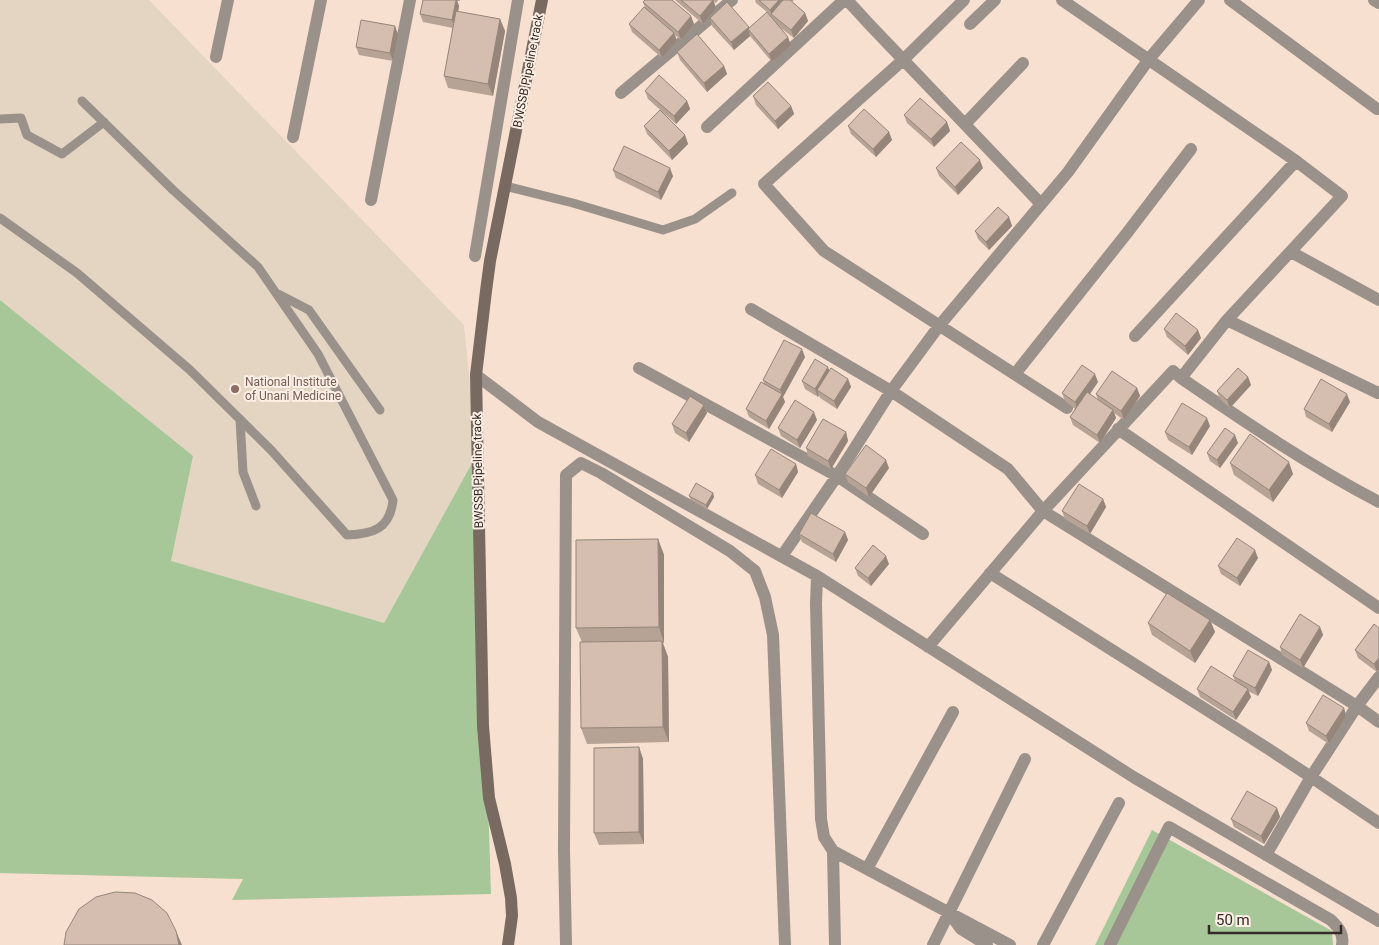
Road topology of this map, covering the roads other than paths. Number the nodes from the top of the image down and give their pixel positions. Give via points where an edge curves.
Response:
1 (228, 0) edge
2 (321, 0) edge
3 (410, 0) edge
4 (518, 0) edge
5 (542, 0) edge
6 (732, 0) edge
7 (846, 0) edge
8 (964, 0) edge
9 (995, 0) edge
10 (1062, 0) edge
11 (1199, 0) edge
12 (1230, 0) edge
13 (1374, 0) edge
14 (1379, 4) edge
15 (970, 24) dead end
16 (216, 57) dead end
17 (1149, 59) junction
18 (903, 60) junction
19 (1024, 63) dead end
20 (621, 93) dead end
21 (82, 101) dead end
22 (1377, 109) dead end
23 (0, 119) edge
24 (104, 122) junction
25 (965, 124) junction
26 (707, 127) dead end
27 (293, 137) dead end
28 (1191, 149) dead end
29 (1296, 161) junction
30 (505, 186) junction
31 (732, 193) dead end
32 (372, 200) dead end
33 (1041, 204) junction
34 (0, 218) edge
35 (1291, 252) junction
36 (475, 256) dead end
37 (276, 293) junction
38 (1379, 300) edge
39 (751, 309) dead end
40 (1227, 320) junction
41 (940, 326) junction
42 (1135, 336) dead end
43 (640, 368) dead end
44 (1015, 374) junction
45 (476, 376) junction
46 (1181, 378) junction
47 (891, 390) junction
48 (1379, 392) edge
49 (1067, 408) dead end
50 (380, 410) dead end
51 (240, 419) junction
52 (1118, 429) junction
53 (837, 476) junction
54 (1379, 502) edge
55 (256, 506) dead end
56 (1043, 511) junction
57 (923, 534) dead end
58 (782, 556) junction
59 (990, 573) junction
60 (817, 576) junction
61 (1379, 608) edge
62 (928, 646) junction
63 (1379, 677) edge
64 (1357, 706) junction
65 (953, 712) dead end
66 (1379, 722) edge
67 (1025, 759) dead end
68 (1310, 777) junction
69 (1119, 803) dead end
70 (1379, 822) edge
71 (834, 851) junction
72 (1266, 855) junction
73 (867, 869) junction
74 (949, 913) junction
75 (1379, 921) edge
76 (508, 945) edge
77 (566, 945) edge
78 (785, 945) edge
79 (834, 945) edge
80 (933, 945) edge
81 (987, 945) edge
82 (1010, 945) edge
83 (1044, 945) edge
84 (1110, 945) edge
85 (1342, 945) edge

1 - 16 street
2 - 27 street
3 - 32 street
4 - 36 street
5 - 30 street, BWSSB Pipeline track
6 - 20 street
7 - 18 street
7 - 26 street
8 - 18 street
9 - 15 street
10 - 17 street
11 - 17 street
12 - 22 street
13 - 14 street
17 - 29 street
17 - 33 street via 1068,172
18 - 25 street
18 - 41 street via 764,184 824,250
19 - 25 street
21 - 24 lane
23 - 24 lane via 21,118 27,135 62,154
24 - 37 lane via 258,267
25 - 33 street
28 - 44 street
29 - 35 street via 1342,196
29 - 42 street
30 - 31 lane via 573,202 663,230 695,220
30 - 45 street, BWSSB Pipeline track via 488,276
33 - 41 street
34 - 51 lane via 77,273 190,370
35 - 38 street
35 - 40 street
37 - 50 lane via 309,310
37 - 51 lane via 318,354 393,500 388,520 374,531 347,535
39 - 47 street
40 - 46 street
40 - 48 street
41 - 44 street
41 - 47 street
43 - 53 street
44 - 49 street
45 - 58 street via 538,422
45 - 76 street, BWSSB Pipeline track via 483,726 489,798 511,898
46 - 52 street via 1173,372
46 - 54 street via 1240,419
47 - 53 street
47 - 56 street via 1008,469
51 - 55 lane via 242,472
52 - 56 street
52 - 61 street
53 - 57 street
53 - 58 street
56 - 59 street
56 - 64 street
58 - 60 street
59 - 62 street
59 - 68 street
60 - 62 street
60 - 71 street via 821,819 824,837
62 - 72 street via 1135,778
63 - 64 street
64 - 66 street
64 - 68 street
65 - 73 street
67 - 74 street
68 - 70 street
68 - 72 street
69 - 83 street
71 - 73 street
71 - 79 street
72 - 75 street
73 - 74 street
74 - 80 street
74 - 81 street via 962,929
74 - 82 street
77 - 78 street via 566,475 581,463 730,550 755,571 765,596 773,635
84 - 85 street via 1170,827 1331,920 1341,930

